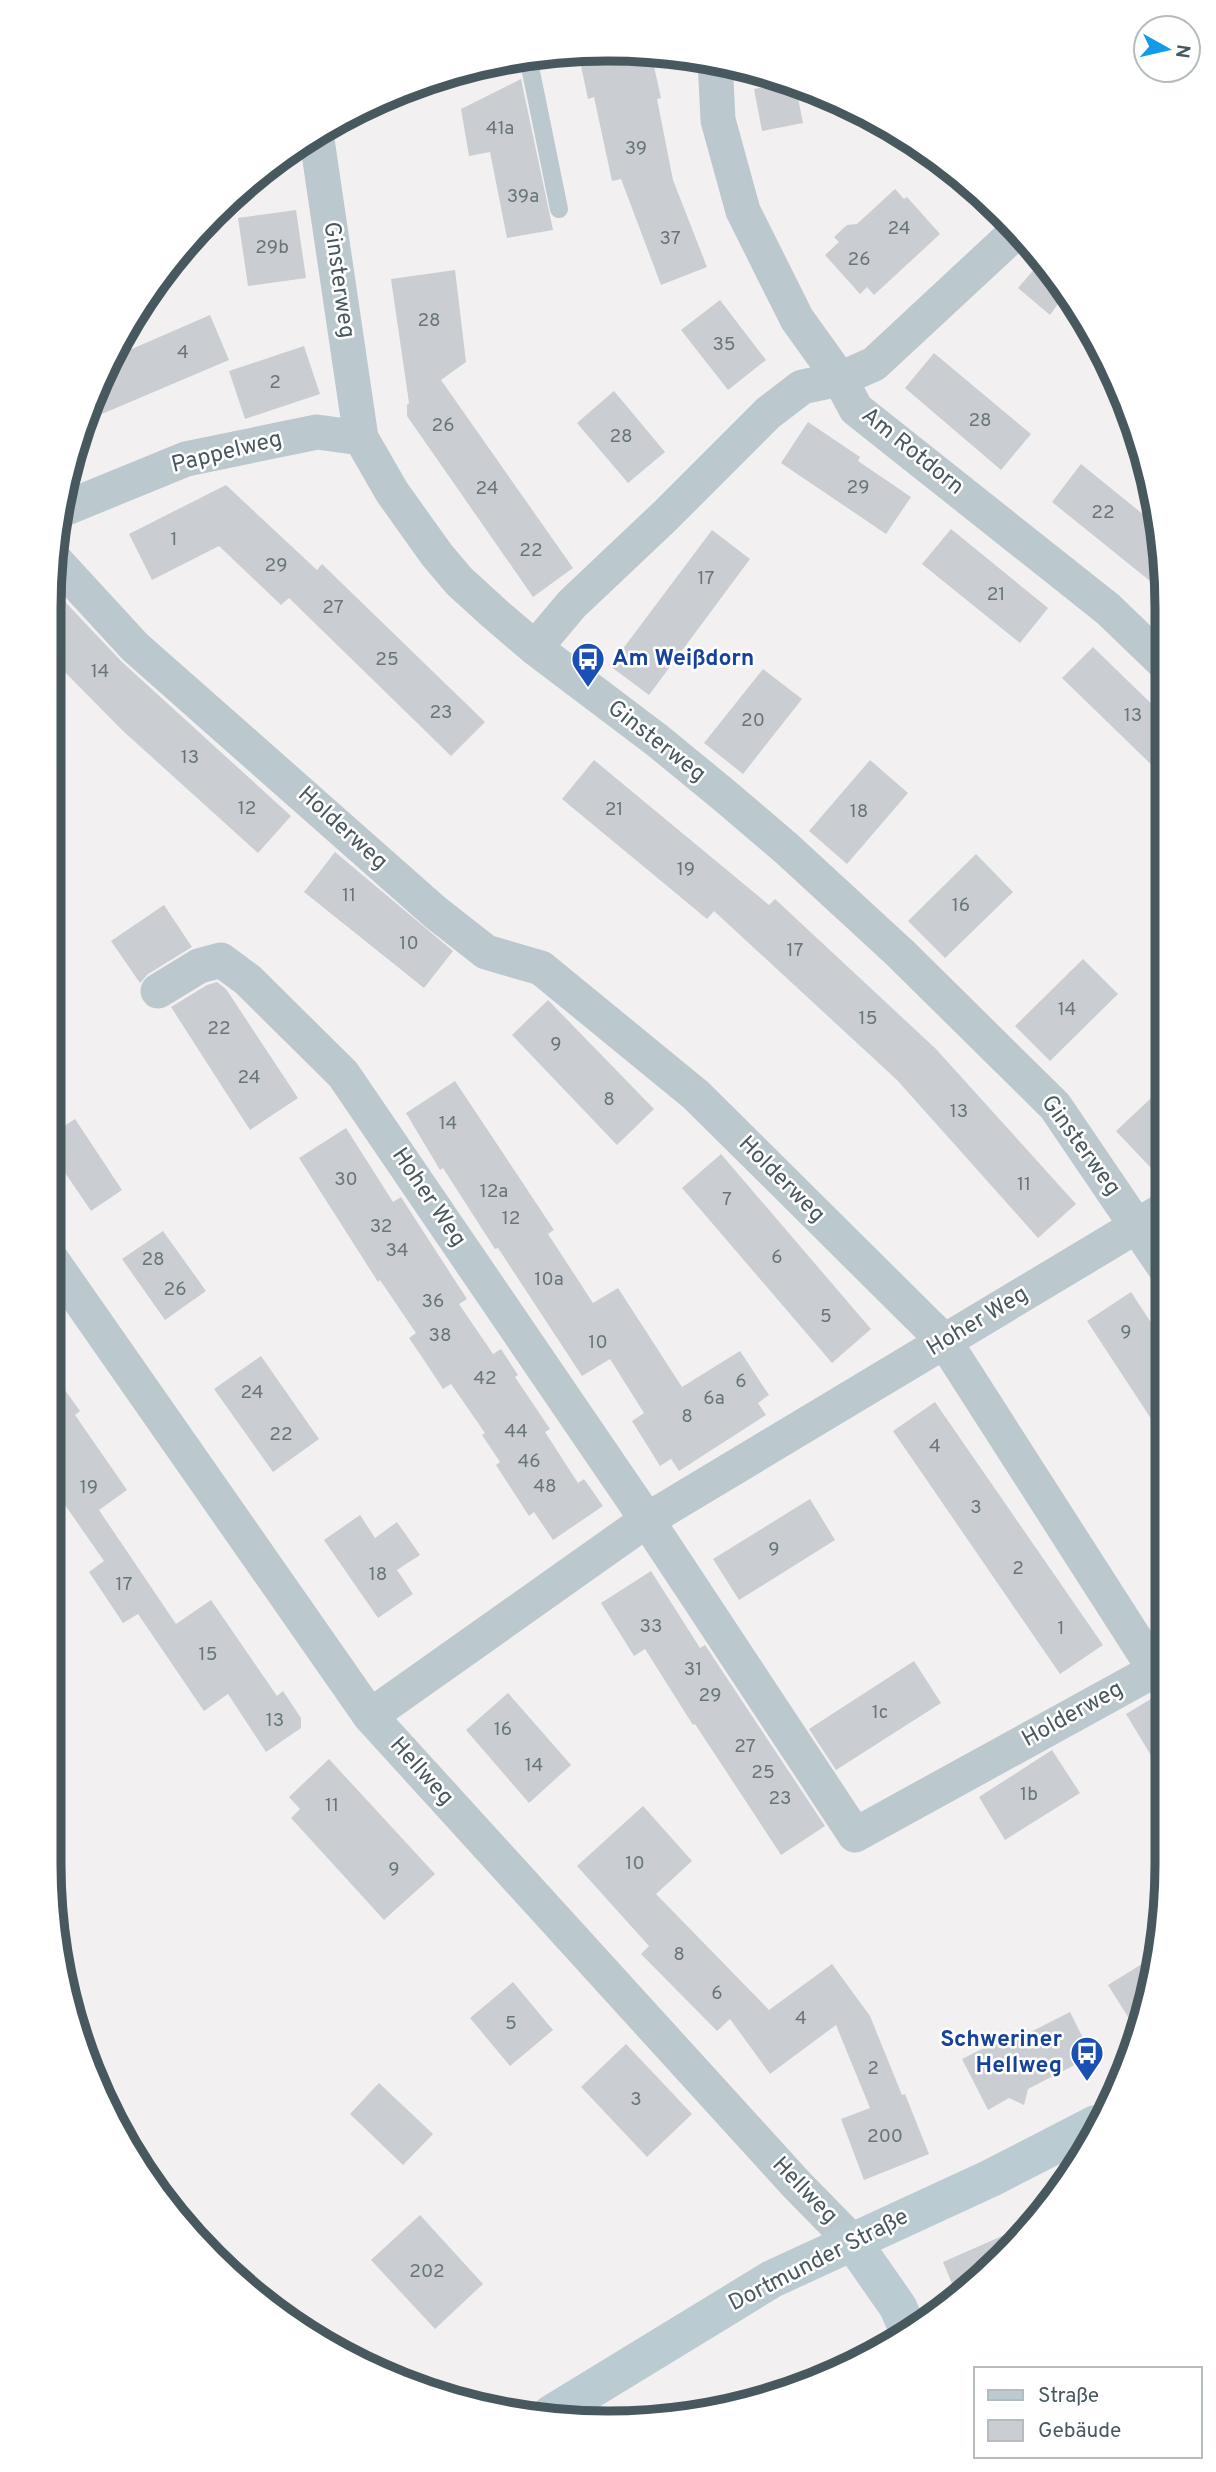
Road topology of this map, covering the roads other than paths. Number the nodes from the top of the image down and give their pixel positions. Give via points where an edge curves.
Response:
1 (530, 67) edge
2 (716, 72) edge
3 (319, 144) edge
4 (559, 209) dead end
5 (1010, 238) edge
6 (840, 379) junction
7 (361, 438) junction
8 (71, 506) edge
9 (62, 568) edge
10 (535, 648) junction
11 (1155, 654) edge
12 (158, 991) dead end
13 (1151, 1217) edge
14 (61, 1273) edge
15 (945, 1342) junction
16 (647, 1520) junction
17 (370, 1716) junction
18 (855, 1835) joint
19 (1085, 2130) edge
20 (852, 2241) junction
21 (905, 2323) edge
22 (560, 2409) edge

1 - 4 lane
2 - 6 street, Am Rotdorn via 718,120 743,211 797,319
3 - 7 street, Ginsterweg
5 - 6 street via 874,364
6 - 10 street via 802,387 768,413 572,604
6 - 11 street, Am Rotdorn via 856,409 1108,609
7 - 8 street, Pappelweg via 317,432 186,458
7 - 10 street, Ginsterweg via 437,555 459,581
9 - 15 street, Holderweg via 135,647 435,912 486,952 541,968 696,1096
10 - 13 street, Ginsterweg via 725,796 900,953 1055,1106
12 - 16 street, Hoher Weg via 199,966 221,960 248,980 343,1074
13 - 15 street, Hoher Weg
14 - 17 street, Hellweg
15 - 16 street, Hoher Weg
15 - 18 street, Holderweg via 1155,1670
16 - 17 street, Hoher Weg
16 - 18 street, Hoher Weg
17 - 20 street, Hellweg
19 - 20 main road, Dortmunder Straße
20 - 21 main road
20 - 22 main road, Dortmunder Straße via 772,2279

